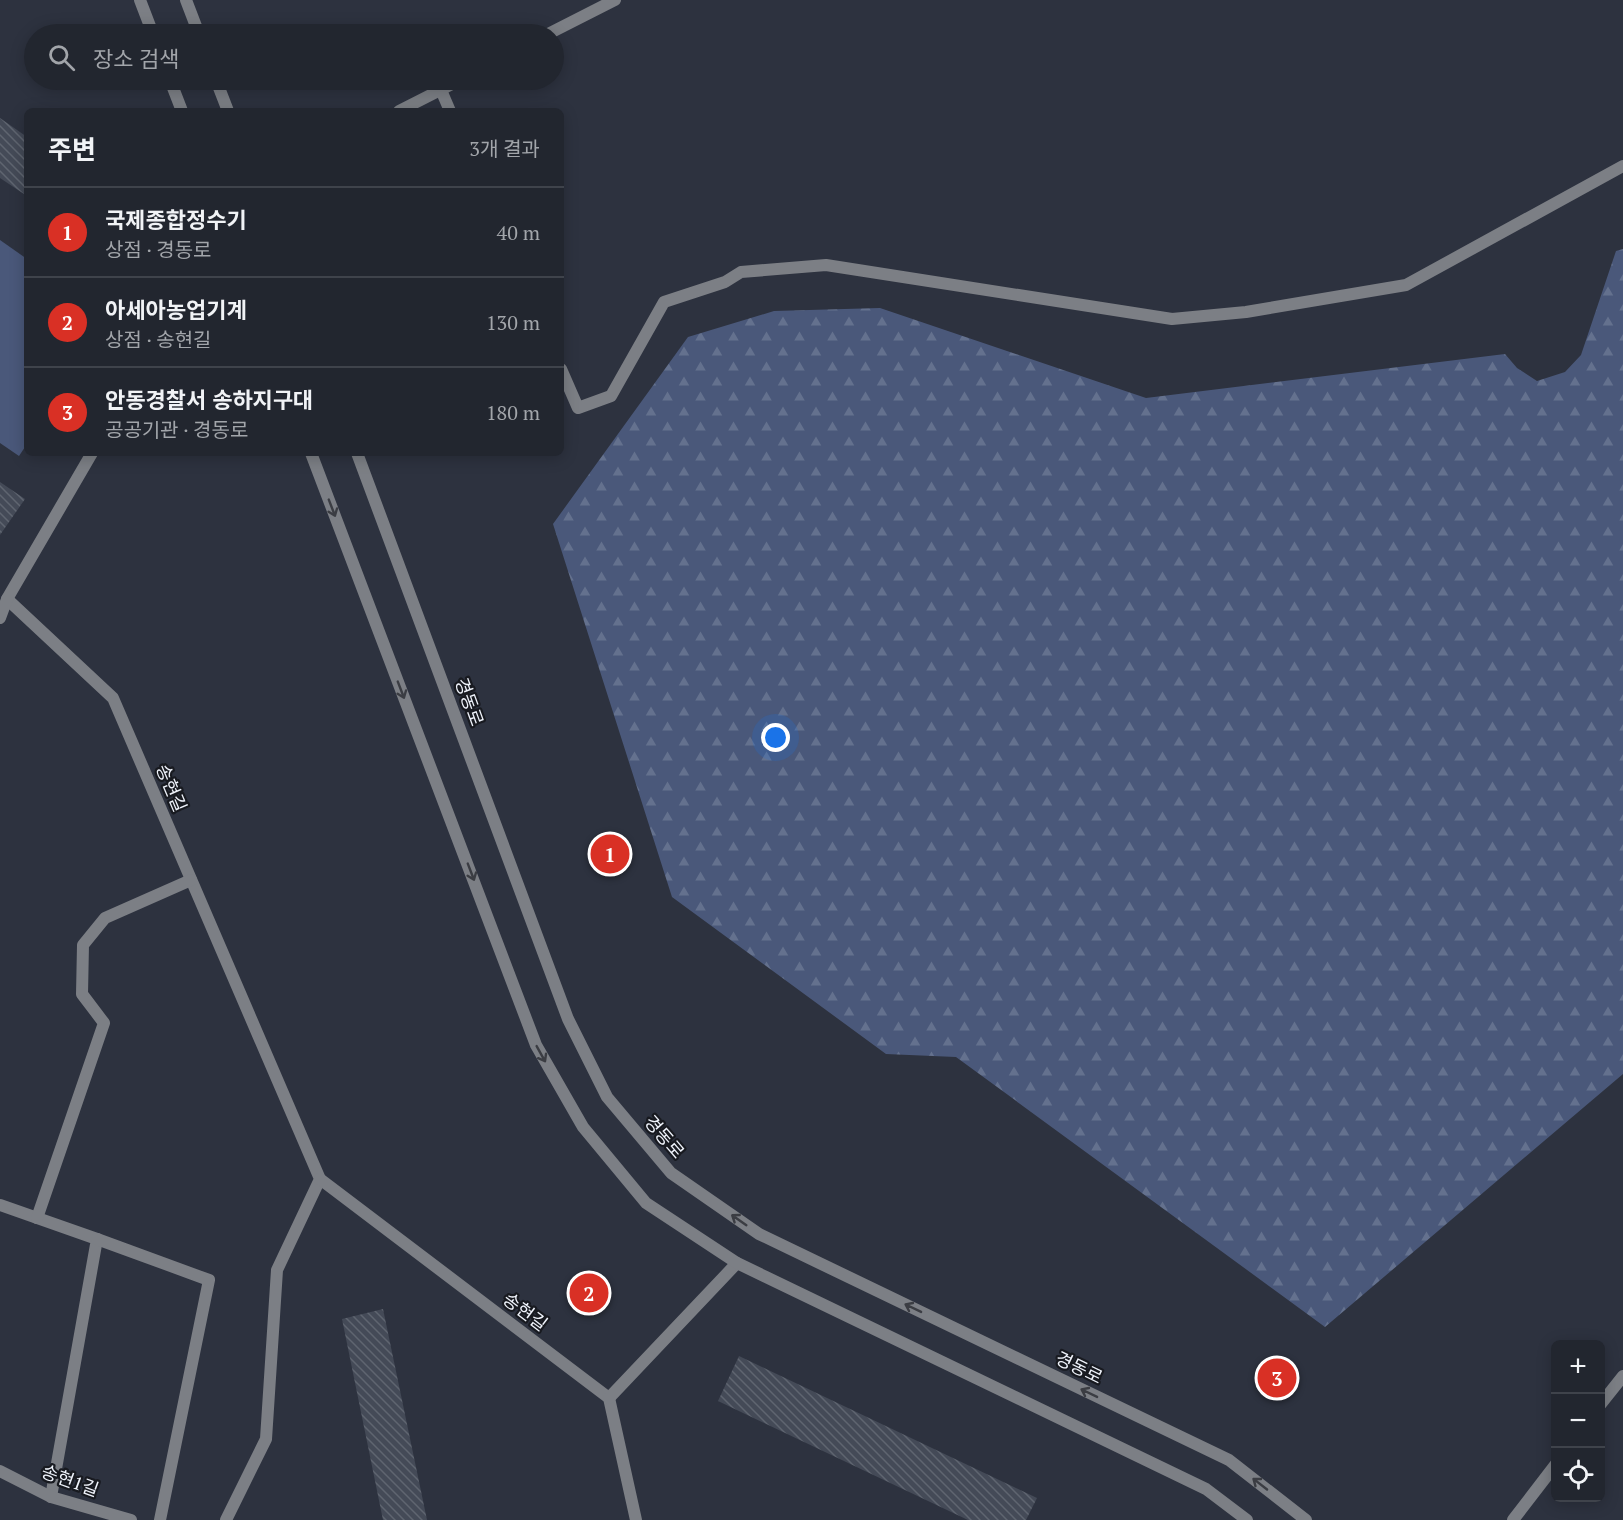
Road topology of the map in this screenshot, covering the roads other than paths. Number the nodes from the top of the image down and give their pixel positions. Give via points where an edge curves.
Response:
1 (140, 0) edge
2 (186, 0) edge
3 (615, 0) edge
4 (149, 24) edge
5 (195, 24) edge
6 (564, 26) edge
7 (174, 90) edge
8 (220, 90) edge
9 (441, 90) joint
10 (181, 108) edge
11 (227, 108) edge
12 (405, 108) edge
13 (449, 108) edge
14 (1623, 166) edge
15 (564, 376) edge
16 (90, 456) edge
17 (312, 456) edge
18 (358, 456) edge
19 (8, 599) junction
20 (0, 618) edge
21 (191, 880) junction
22 (320, 1179) junction
23 (0, 1205) edge
24 (37, 1218) junction
25 (97, 1239) junction
26 (737, 1263) junction
27 (1623, 1376) edge
28 (609, 1398) junction
29 (1605, 1399) edge
30 (0, 1471) edge
31 (1551, 1471) edge
32 (51, 1497) junction
33 (131, 1520) edge
34 (160, 1520) edge
35 (226, 1520) edge
36 (636, 1520) edge
37 (1247, 1520) edge
38 (1306, 1520) edge
39 (1513, 1520) edge

1 - 4 street
2 - 5 street
3 - 6 street
7 - 10 street
8 - 11 street
9 - 12 street
9 - 13 street
14 - 15 street via 1406,285 1246,312 1172,319 826,265 741,272 725,282 664,302 611,396 578,408
16 - 19 street
17 -> 26 street via 536,1045 583,1127 646,1203
38 -> 18 street, 경동로 via 1229,1460 759,1234 671,1173 607,1097 568,1019
19 - 20 street
19 - 21 street, 송현길 via 113,698
21 - 22 street, 송현길
21 - 24 street via 105,918 83,945 82,994 104,1023
22 - 28 street, 송현길
22 - 35 street via 277,1270 266,1439
23 - 24 street
24 - 25 street
25 - 32 street
25 - 34 street via 209,1280
26 - 28 street
26 - 37 street via 1206,1489
27 - 29 street
28 - 36 street
30 - 32 street, 송현1길
31 - 39 street
32 - 33 street, 송현1길

